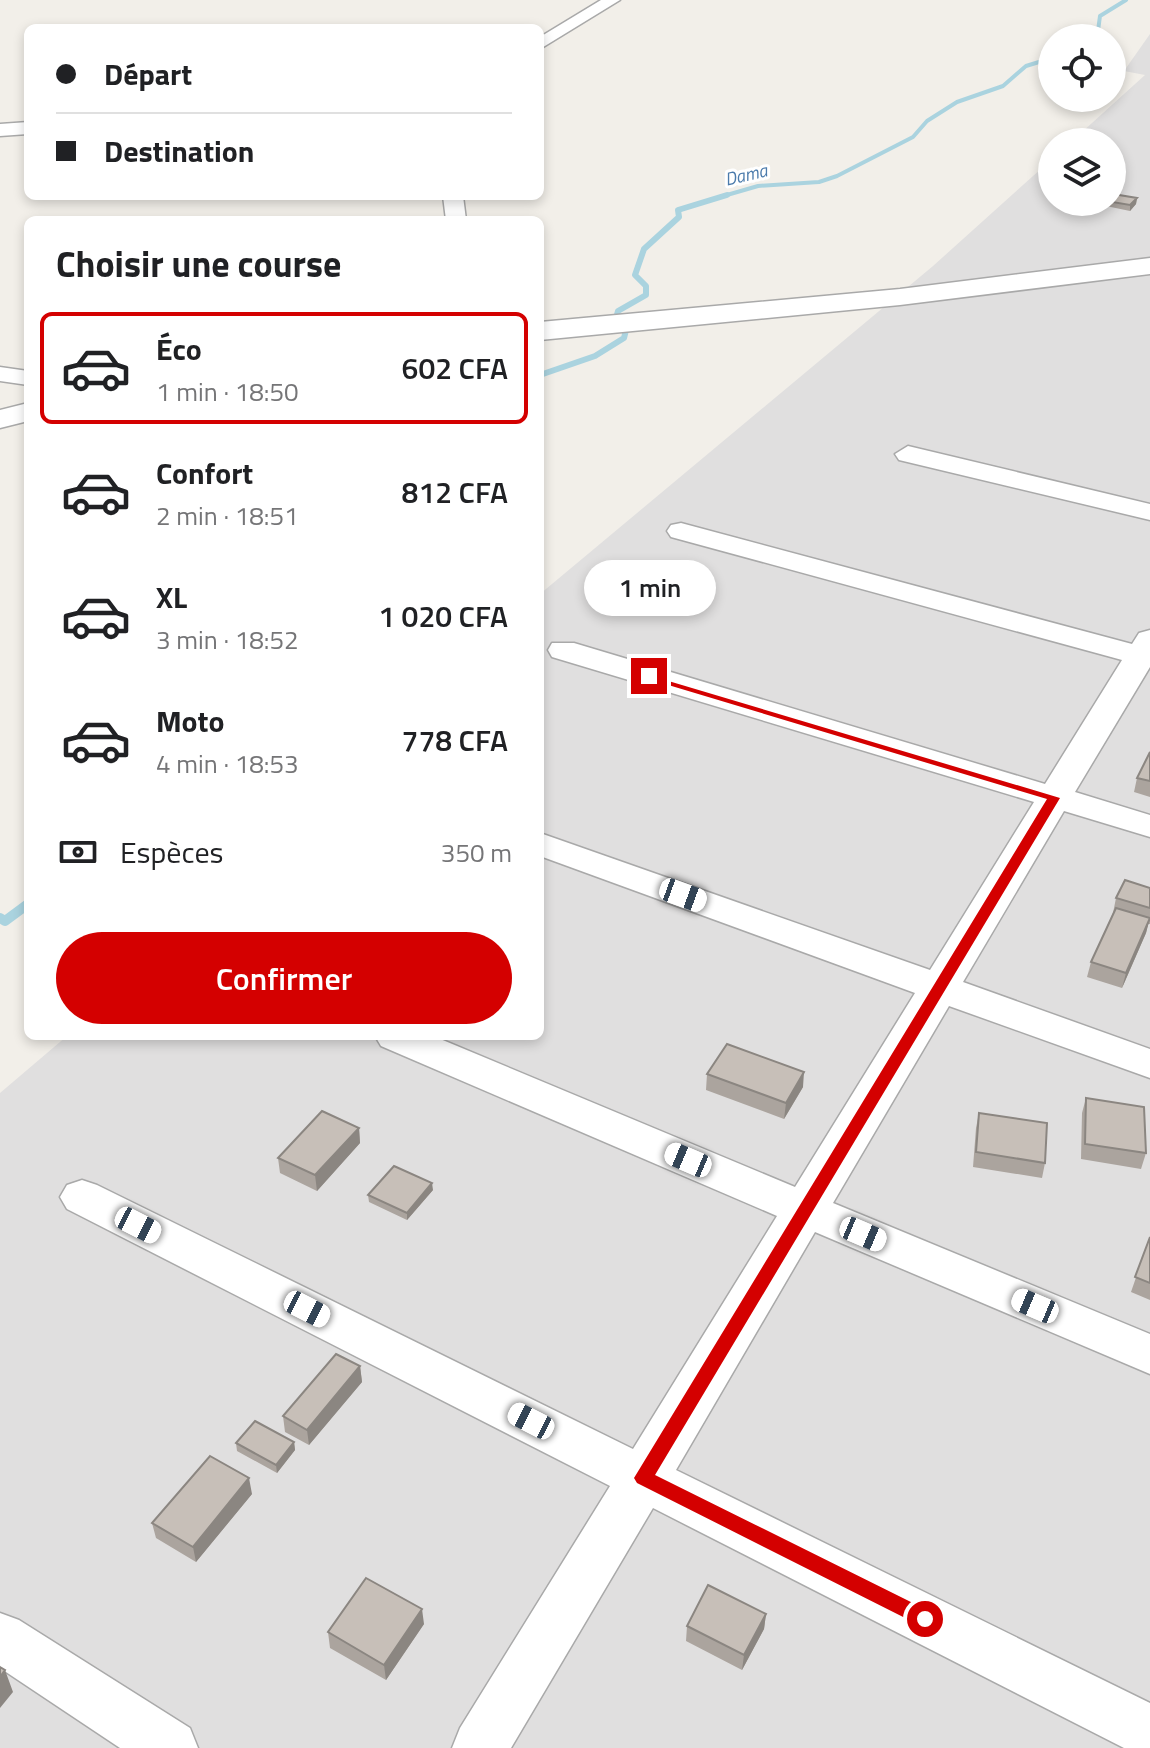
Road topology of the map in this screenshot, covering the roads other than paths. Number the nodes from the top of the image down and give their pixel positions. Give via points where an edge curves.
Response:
1 (612, 0) edge
2 (544, 42) edge
3 (24, 128) edge
4 (0, 130) edge
5 (1150, 266) edge
6 (553, 330) edge
7 (0, 374) edge
8 (24, 377) edge
9 (24, 413) edge
10 (0, 419) edge
11 (908, 454) dead end
12 (1150, 512) edge
13 (681, 531) dead end
14 (563, 650) dead end
15 (1147, 651) edge
16 (1054, 798) junction
17 (1150, 826) edge
18 (544, 845) edge
19 (941, 986) junction
20 (405, 1040) edge
21 (1150, 1064) edge
22 (82, 1197) dead end
23 (806, 1209) junction
24 (1150, 1355) edge
25 (643, 1478) junction
26 (0, 1638) edge
27 (1150, 1732) edge
28 (170, 1748) edge
29 (480, 1748) edge

1 - 2 street
3 - 4 street
5 - 6 street
7 - 8 street
9 - 10 street
11 - 12 street
13 - 15 street
14 - 16 street
15 - 16 street
16 - 17 street
16 - 19 street
18 - 19 street
19 - 21 street
19 - 23 street
20 - 23 street
22 - 25 street
23 - 24 street
23 - 25 street
25 - 27 street
25 - 29 street
26 - 28 street

